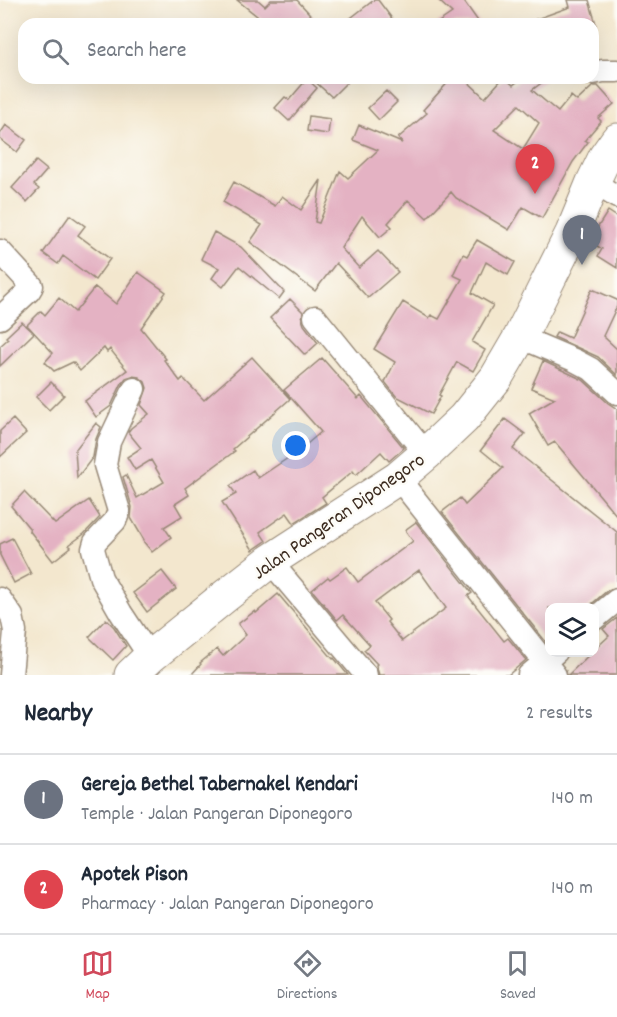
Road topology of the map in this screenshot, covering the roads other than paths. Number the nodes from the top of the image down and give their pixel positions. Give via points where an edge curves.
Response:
1 (617, 71) edge
2 (599, 72) edge
3 (617, 140) edge
4 (605, 189) edge
5 (0, 251) edge
6 (315, 317) dead end
7 (0, 318) edge
8 (520, 337) junction
9 (134, 389) dead end
10 (617, 393) edge
11 (426, 454) junction
12 (398, 478) junction
13 (270, 561) junction
14 (0, 599) edge
15 (617, 600) edge
16 (599, 615) edge
17 (140, 666) edge
18 (546, 666) edge
19 (11, 675) edge
20 (366, 675) edge

1 - 2 street
3 - 4 highway, Jalan Pangeran Diponegoro via 605,158
4 - 8 highway, Jalan Pangeran Diponegoro via 572,233
5 - 7 street via 32,286
6 - 11 street
8 - 10 street via 591,369
8 - 11 highway, Jalan Pangeran Diponegoro via 496,378 464,418
9 - 17 street via 109,442 105,465 119,511 93,549 101,578 121,613
11 - 12 highway, Jalan Pangeran Diponegoro
12 - 13 highway, Jalan Pangeran Diponegoro
12 - 18 street
13 - 17 highway, Jalan Pangeran Diponegoro
13 - 20 street
14 - 19 street via 12,615 15,631
15 - 16 street

